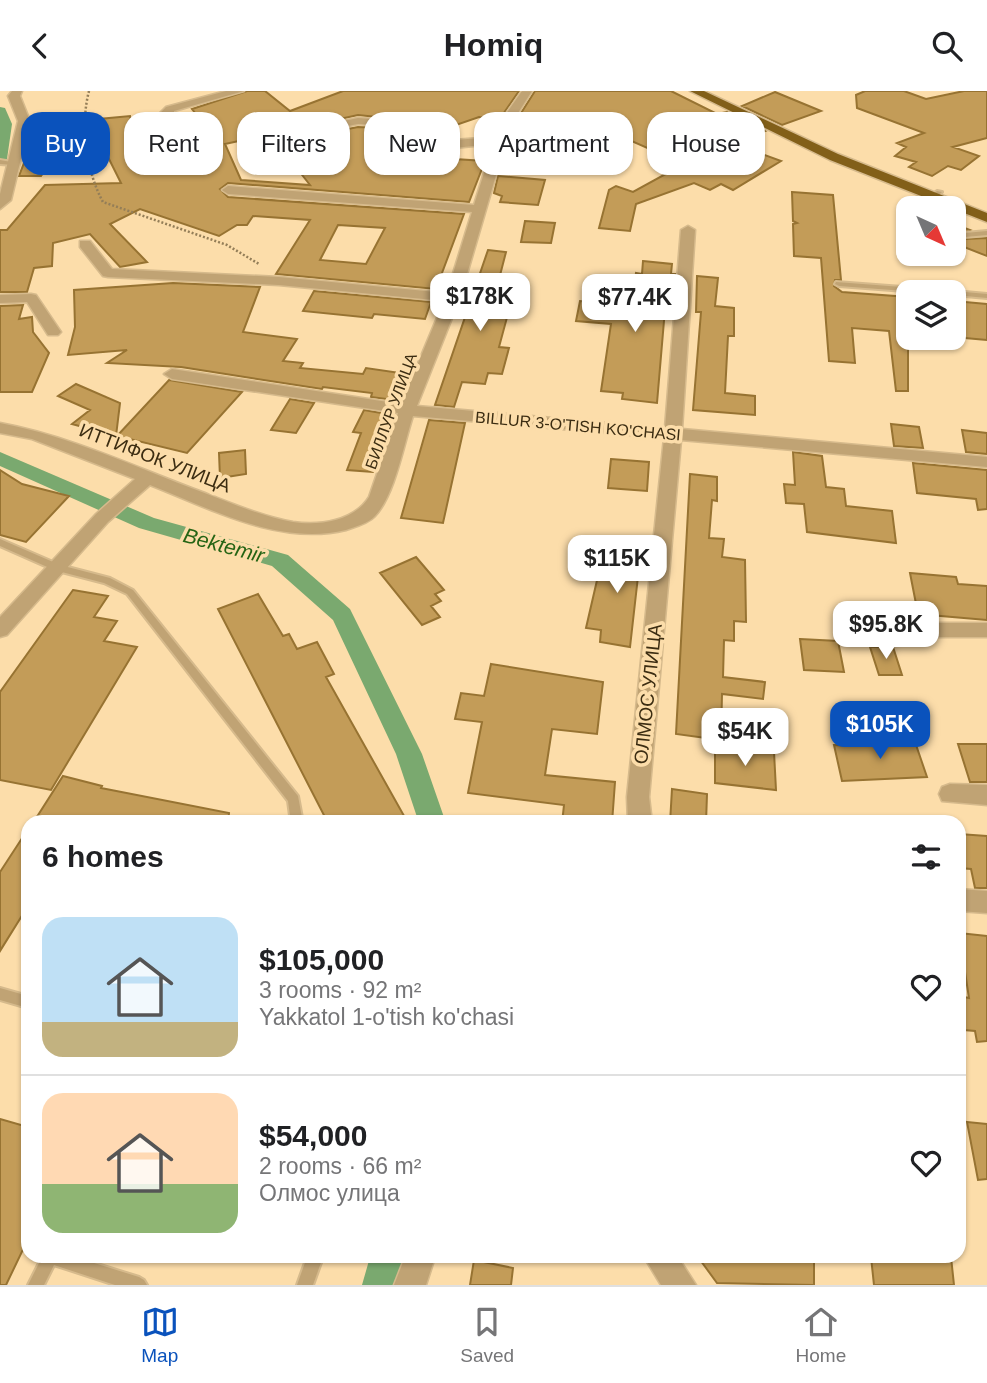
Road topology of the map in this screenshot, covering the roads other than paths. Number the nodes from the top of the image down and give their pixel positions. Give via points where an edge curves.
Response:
1 (17, 91) edge
2 (239, 91) edge
3 (527, 91) edge
4 (695, 91) edge
5 (712, 91) edge
6 (167, 112) edge
7 (510, 112) edge
8 (350, 122) edge
9 (474, 142) edge
10 (7, 163) edge
11 (490, 175) edge
12 (228, 190) dead end
13 (926, 196) edge
14 (927, 196) edge
15 (0, 205) edge
16 (966, 206) edge
17 (480, 209) junction
18 (987, 210) edge
19 (966, 211) edge
20 (987, 218) edge
21 (688, 230) dead end
22 (987, 233) edge
23 (966, 235) edge
24 (85, 244) dead end
25 (839, 284) dead end
26 (896, 288) edge
27 (966, 294) edge
28 (987, 296) edge
29 (453, 298) junction
30 (0, 299) edge
31 (53, 332) dead end
32 (172, 374) dead end
33 (407, 410) junction
34 (0, 428) edge
35 (673, 435) junction
36 (987, 462) edge
37 (147, 478) junction
38 (294, 528) joint
39 (0, 542) edge
40 (57, 568) junction
41 (0, 630) edge
42 (852, 630) dead end
43 (987, 630) edge
44 (950, 794) dead end
45 (987, 795) edge
46 (297, 815) edge
47 (639, 815) edge
48 (966, 900) edge
49 (987, 902) edge
50 (0, 994) edge
51 (21, 1000) edge
52 (49, 1263) edge
53 (71, 1263) edge
54 (314, 1263) edge
55 (418, 1263) edge
56 (664, 1263) edge
57 (36, 1285) edge
58 (139, 1285) edge
59 (305, 1285) edge
60 (410, 1285) edge
61 (680, 1285) edge

1 - 10 street via 14,96 24,121
2 - 6 street
3 - 7 street, БИЛЛУР УЛИЦА
4 - 13 highway
5 - 14 highway
8 - 9 street via 382,122 430,141
10 - 15 street via 5,200
11 - 17 street, БИЛЛУР УЛИЦА
12 - 17 street
16 - 18 highway
17 - 29 street, БИЛЛУР УЛИЦА
19 - 20 highway
21 - 35 street, ОЛМОС УЛИЦА
22 - 23 lane
24 - 29 street via 108,273 279,281
25 - 26 lane
27 - 28 lane
29 - 33 street, БИЛЛУР УЛИЦА
30 - 31 street via 31,298
32 - 33 street, BILLUR 3-O'TISH KO'CHASI
33 - 35 street, BILLUR 3-O'TISH KO'CHASI
33 - 38 street, БИЛЛУР УЛИЦА via 379,497 368,513 322,529
34 - 37 street, ИТТИФОК УЛИЦА via 36,435
35 - 36 street, BILLUR 3-O'TISH KO'CHASI
35 - 47 street, ОЛМОС УЛИЦА
37 - 38 street, ИТТИФОК УЛИЦА
37 - 40 street via 102,518
39 - 40 lane
40 - 41 street
40 - 46 lane via 107,580 130,592 294,799
42 - 43 street
44 - 45 street
48 - 49 street
50 - 51 lane
52 - 57 lane
53 - 58 lane
54 - 59 lane
55 - 60 street
56 - 61 street

